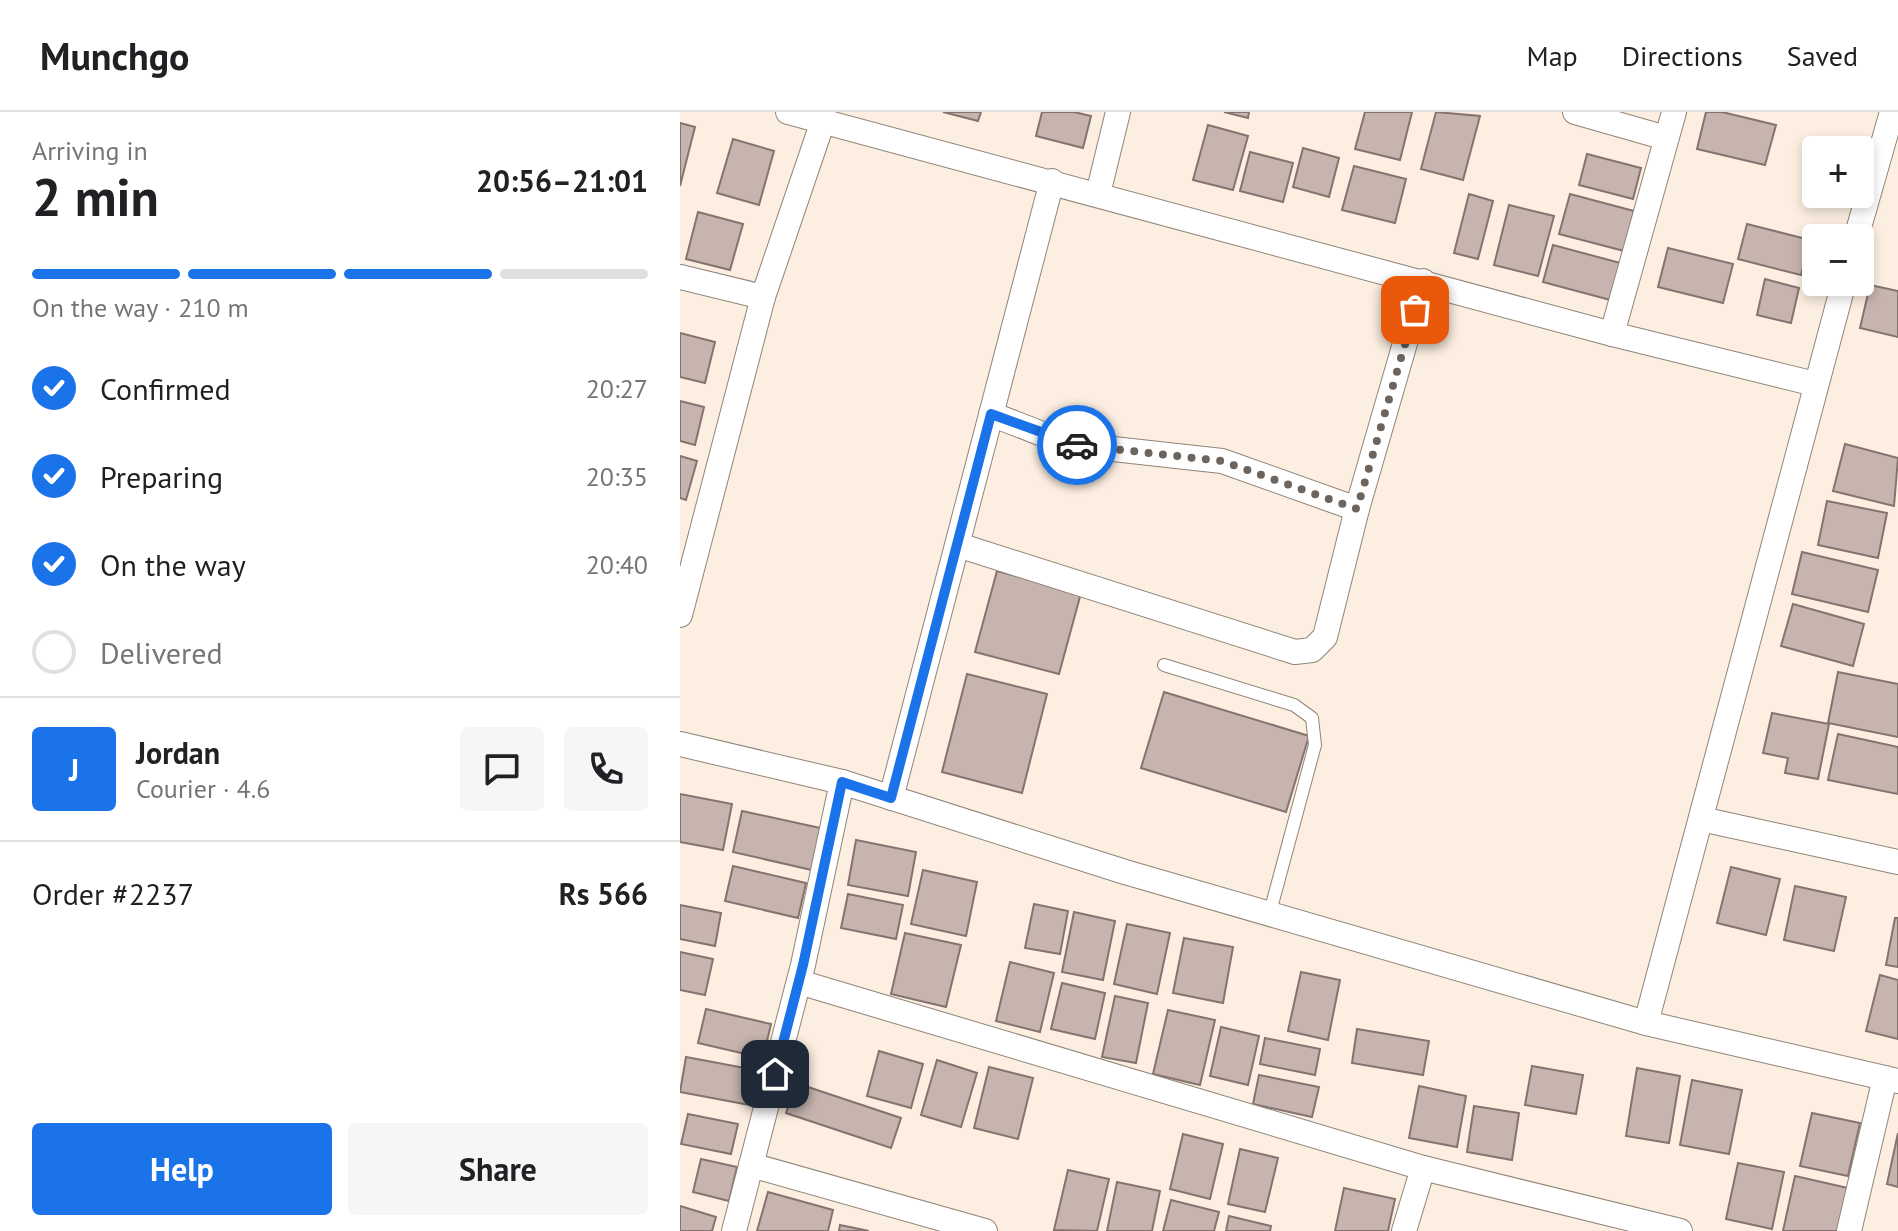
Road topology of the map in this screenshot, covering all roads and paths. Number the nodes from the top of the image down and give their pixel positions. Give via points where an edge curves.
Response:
1 (788, 112) edge
2 (1118, 112) edge
3 (1575, 112) edge
4 (1674, 112) edge
5 (1892, 112) edge
6 (823, 121) junction
7 (1666, 138) junction
8 (1052, 181) junction
9 (1098, 194) junction
10 (1860, 224) edge
11 (680, 277) edge
12 (1423, 281) junction
13 (1840, 296) edge
14 (763, 297) junction
15 (1612, 334) junction
16 (1815, 384) junction
17 (991, 414) junction
18 (1357, 509) junction
19 (958, 545) junction
20 (680, 615) edge
21 (1164, 665) dead end
22 (680, 744) edge
23 (842, 782) junction
24 (891, 798) junction
25 (1701, 819) junction
26 (1897, 858) edge
27 (1270, 912) junction
28 (799, 982) junction
29 (1646, 1023) junction
30 (1891, 1079) edge
31 (751, 1165) junction
32 (1423, 1168) junction
33 (734, 1231) edge
34 (985, 1231) edge
35 (1404, 1231) edge
36 (1680, 1231) edge
37 (1849, 1231) edge

1 - 6 street
2 - 9 street
3 - 7 street
4 - 7 street
5 - 10 street
6 - 8 street
6 - 14 street
7 - 15 street
8 - 9 street
8 - 17 street
9 - 12 street
11 - 14 street
12 - 15 street
12 - 18 street
13 - 16 street
14 - 20 street
15 - 16 street
16 - 25 street
17 - 18 street via 1068,444 1222,461
17 - 19 street
18 - 19 street via 1325,637 1312,650 1295,652
19 - 24 street
21 - 27 lane via 1294,705 1312,718 1315,745
22 - 23 street
23 - 24 street
23 - 28 street
24 - 27 street
25 - 26 street
25 - 29 street
27 - 29 street
28 - 31 street
28 - 32 street
29 - 30 street
30 - 37 street
31 - 33 street
31 - 34 street
32 - 35 street
32 - 36 street

